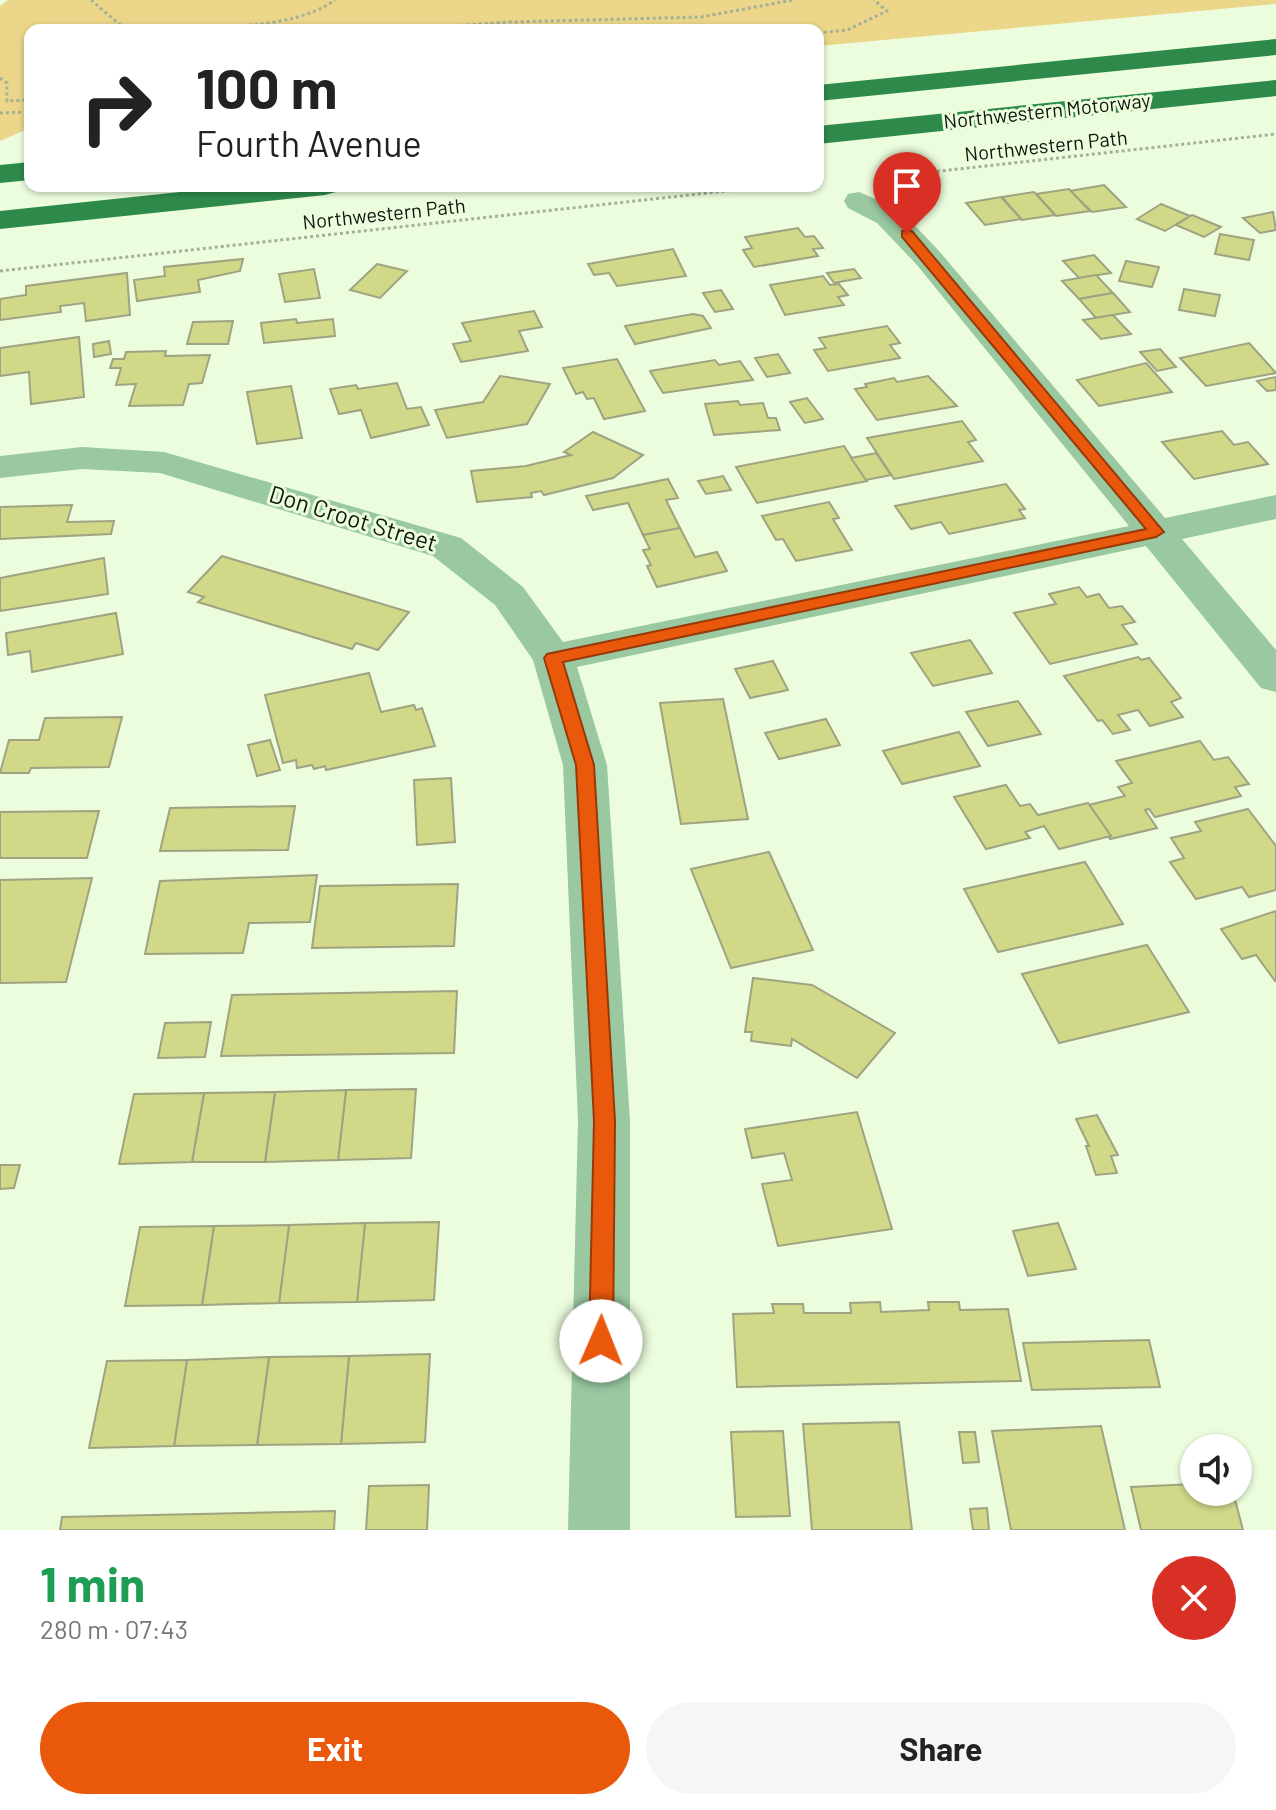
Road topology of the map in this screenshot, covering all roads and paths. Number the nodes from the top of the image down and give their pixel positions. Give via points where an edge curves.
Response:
1 (91, 0) edge
2 (335, 0) edge
3 (793, 0) edge
4 (874, 0) edge
5 (119, 24) edge
6 (212, 24) edge
7 (481, 24) edge
8 (824, 32) edge
9 (1276, 47) edge
10 (0, 78) edge
11 (1276, 88) edge
12 (824, 92) edge
13 (24, 100) edge
14 (24, 112) edge
15 (0, 113) edge
16 (824, 134) edge
17 (1276, 134) edge
18 (24, 172) edge
19 (0, 174) edge
20 (886, 177) dead end
21 (268, 192) edge
22 (717, 192) edge
23 (859, 201) dead end
24 (0, 220) edge
25 (0, 271) edge
26 (0, 467) edge
27 (1276, 507) edge
28 (1156, 532) junction
29 (553, 658) junction
30 (1276, 678) edge
31 (599, 1530) edge

1 - 5 path
2 - 6 path via 295,18
3 - 7 path via 701,17
4 - 8 path via 887,11 847,30
9 - 12 highway, Northwestern Motorway
10 - 13 path via 7,83 7,101
11 - 16 highway, Northwestern Motorway
14 - 15 path
17 - 20 path, Northwestern Path
18 - 19 highway
21 - 24 highway
22 - 25 path, Northwestern Path
23 - 28 street via 876,207 907,234
26 - 29 street, Don Croot Street via 77,457 164,463 427,540 469,562 509,596
27 - 28 street
28 - 29 street
28 - 30 street
29 - 31 street, Don Croot Street via 585,765 604,1121

